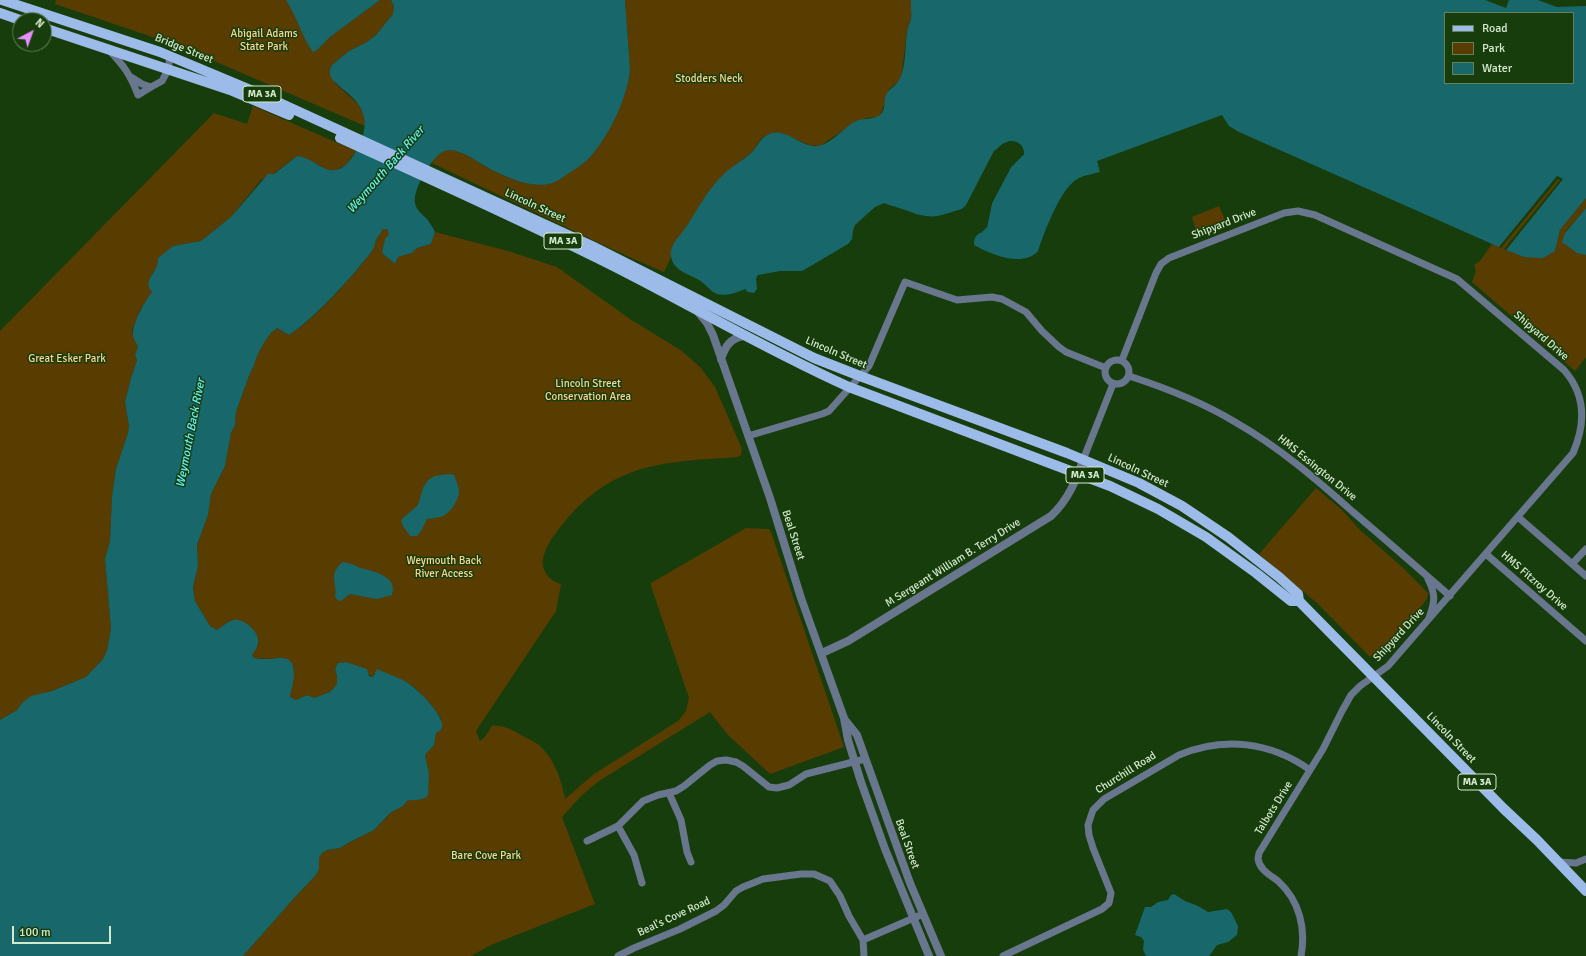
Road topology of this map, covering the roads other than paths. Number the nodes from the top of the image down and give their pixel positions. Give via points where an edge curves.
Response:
1 (2, 0) edge
2 (0, 13) edge
3 (12, 17) edge
4 (52, 31) edge
5 (109, 50) junction
6 (170, 56) junction
7 (168, 70) junction
8 (131, 77) junction
9 (151, 86) junction
10 (352, 139) junction
11 (432, 176) junction
12 (694, 309) junction
13 (744, 336) junction
14 (721, 360) junction
15 (1122, 360) junction
16 (1106, 368) junction
17 (860, 376) junction
18 (1129, 376) junction
19 (1113, 384) junction
20 (849, 387) junction
21 (748, 436) junction
22 (1584, 437) edge
23 (1083, 460) junction
24 (1079, 473) junction
25 (1518, 517) junction
26 (1586, 549) edge
27 (1486, 554) junction
28 (1572, 564) junction
29 (1426, 575) junction
30 (1586, 576) edge
31 (1450, 596) junction
32 (1299, 601) junction
33 (1427, 622) junction
34 (1586, 641) edge
35 (822, 653) junction
36 (1374, 676) junction
37 (844, 718) junction
38 (865, 759) junction
39 (855, 762) junction
40 (1310, 770) junction
41 (669, 793) junction
42 (618, 826) junction
43 (587, 841) dead end
44 (1586, 859) edge
45 (691, 862) dead end
46 (1558, 862) junction
47 (642, 883) dead end
48 (1586, 891) edge
49 (923, 914) junction
50 (914, 919) junction
51 (863, 940) junction
52 (618, 956) edge
53 (864, 956) edge
54 (930, 956) edge
55 (941, 956) edge
56 (1003, 956) edge
57 (1301, 956) edge

1 - 6 main road, Bridge Street / MA 3A
2 - 3 main road
4 - 5 main road, Bridge Street / MA 3A
5 - 7 main road, Bridge Street / MA 3A
5 - 8 street
6 - 7 street
6 - 10 main road, Bridge Street / MA 3A via 258,93
7 - 9 street via 162,81
7 - 10 main road, Bridge Street / MA 3A via 255,99
8 - 9 street
8 - 9 street via 138,95
10 - 11 main road, Lincoln Street / MA 3A
11 - 12 main road, Lincoln Street / MA 3A via 626,272
11 - 17 main road, Lincoln Street / MA 3A via 640,270 808,355
12 - 13 main road, Lincoln Street / MA 3A
12 - 14 street, Beal Street via 707,323
13 - 14 street via 729,342
13 - 20 main road, Lincoln Street / MA 3A
14 - 21 street, Beal Street
15 - 16 street via 1114,360
15 - 18 street via 1128,366
15 - 22 street, Shipyard Drive via 1156,273 1169,258 1284,212 1298,211 1315,215 1447,273 1466,286 1573,380 1585,406
16 - 17 street via 1066,352 1042,331 1026,312 1005,300 992,297 957,300 905,282 869,366
16 - 19 street via 1105,375
17 - 20 street
17 - 23 main road, Lincoln Street / MA 3A
18 - 19 street via 1122,384
18 - 29 street, HMS Essington Drive via 1200,403 1259,436 1302,467
19 - 23 street
20 - 21 street via 829,411
20 - 24 main road, Lincoln Street / MA 3A
21 - 35 street, Beal Street via 801,598
22 - 25 street, Shipyard Drive
23 - 24 street, M Sergeant William B. Terry Drive
23 - 32 main road, Lincoln Street / MA 3A via 1154,490 1200,517 1279,577 1298,594
24 - 32 main road, Lincoln Street / MA 3A via 1182,523 1232,555 1291,602
24 - 35 street, M Sergeant William B. Terry Drive via 1063,503 1051,516 848,640
25 - 27 street, Shipyard Drive
25 - 28 street
26 - 28 street
27 - 31 street, Shipyard Drive
27 - 34 street, HMS Fitzroy Drive
28 - 30 street
29 - 31 street, HMS Essington Drive
29 - 33 street via 1434,591 1433,606
31 - 33 street, Shipyard Drive
32 - 36 main road, Lincoln Street / MA 3A
33 - 36 street, Shipyard Drive via 1388,666
35 - 37 street, Beal Street
36 - 40 street, Talbots Drive via 1351,695
36 - 46 main road, Lincoln Street / MA 3A
37 - 38 street, Beal Street via 857,735
37 - 39 street, Beal Street
38 - 39 street
38 - 49 street, Beal Street
39 - 41 street via 806,774 789,785 777,788 769,787 736,762 717,761 684,786
39 - 50 street, Beal Street via 885,849
40 - 56 street, Churchill Road via 1294,759 1265,748 1249,744 1214,744 1176,756 1104,799 1093,810 1088,825 1093,848 1111,892 1109,903 1102,910
40 - 57 street, Talbots Drive via 1258,859 1261,868 1281,884 1296,906 1303,934
41 - 42 street via 658,794 643,801
41 - 45 street via 681,820
42 - 43 street
42 - 47 street via 634,856
44 - 46 street via 1576,863
46 - 48 main road, Lincoln Street / MA 3A
49 - 50 street
49 - 55 street, Beal Street
50 - 51 street
50 - 54 street, Beal Street
51 - 52 street, Beal's Cove Road via 830,881 814,874 801,874 763,880 743,887 716,911
51 - 53 street, Beal's Cove Road

